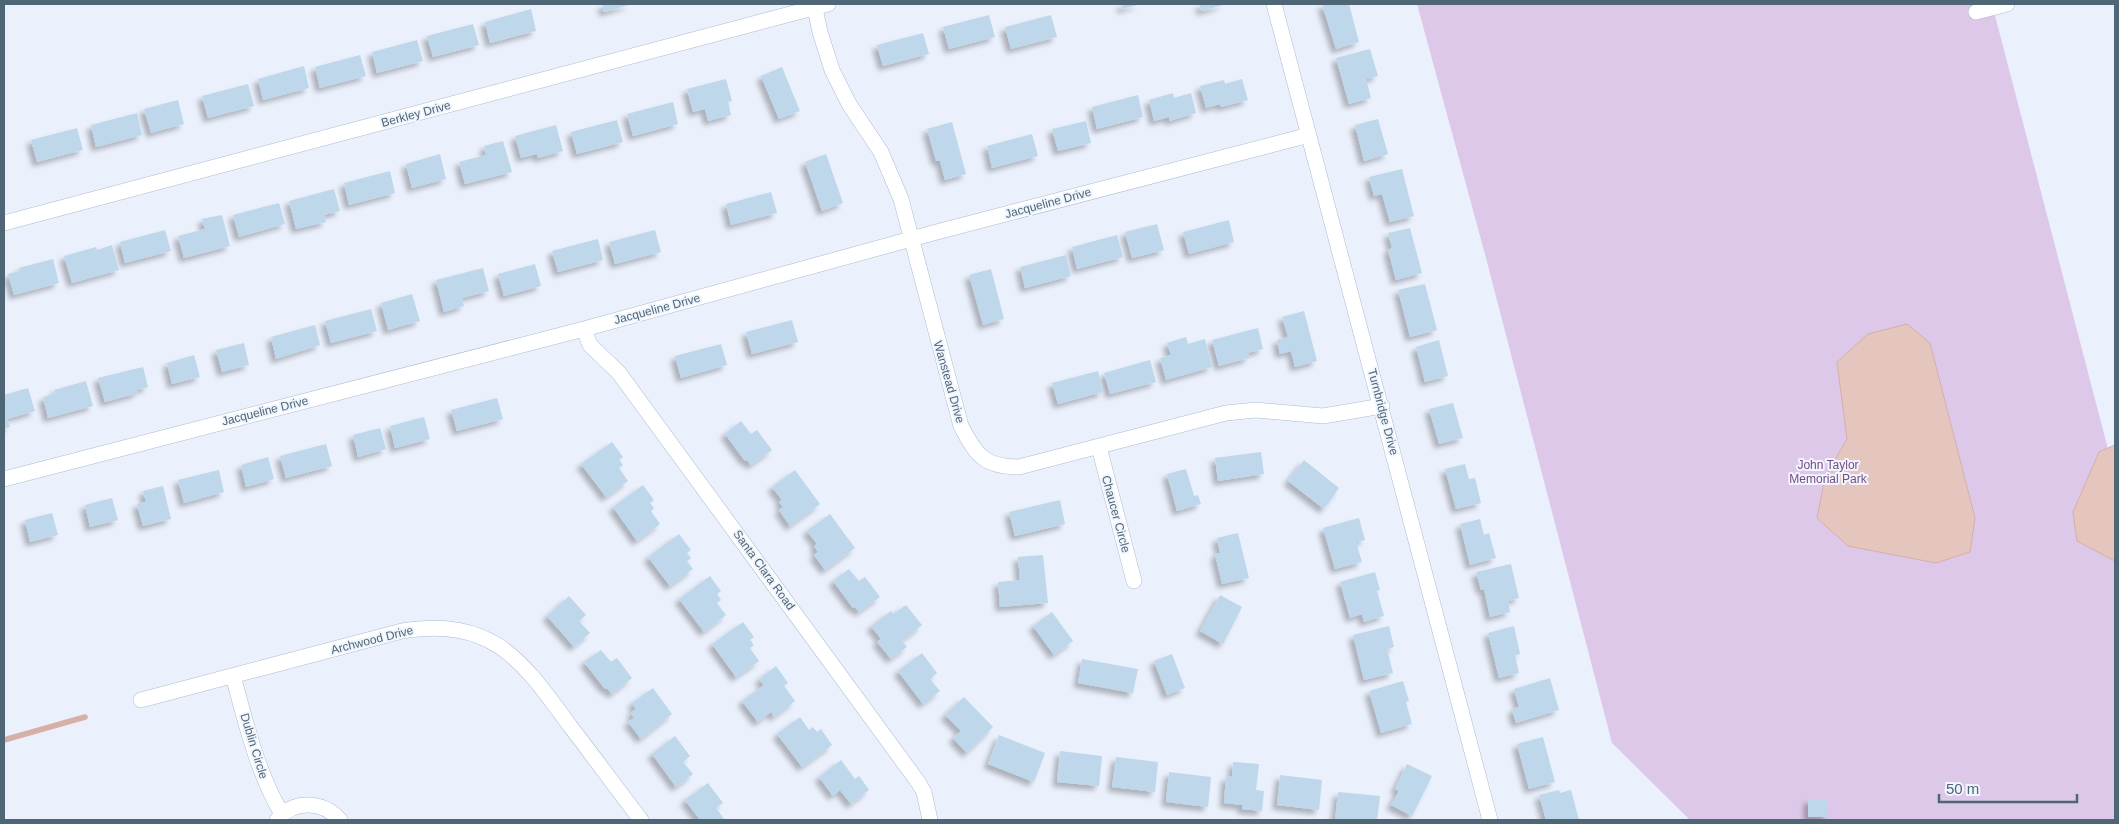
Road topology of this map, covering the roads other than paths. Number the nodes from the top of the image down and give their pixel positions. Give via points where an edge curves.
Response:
1 (1274, 4) edge
2 (2007, 4) edge
3 (819, 5) edge
4 (1976, 12) dead end
5 (1309, 135) junction
6 (4, 223) edge
7 (911, 239) junction
8 (584, 329) junction
9 (1382, 406) junction
10 (1099, 446) junction
11 (4, 478) edge
12 (1134, 582) dead end
13 (233, 676) junction
14 (141, 700) dead end
15 (280, 817) edge
16 (340, 820) edge
17 (641, 820) edge
18 (930, 820) edge
19 (1490, 820) edge

1 - 5 street, Turnbridge Drive
2 - 4 street
3 - 6 street, Berkley Drive
3 - 7 street, Wanstead Drive via 820,32 832,70 849,104 881,152 901,199
5 - 7 street, Jacqueline Drive
5 - 9 street, Turnbridge Drive
7 - 8 street, Jacqueline Drive
7 - 10 street, Wanstead Drive via 961,426 979,457 1005,467 1019,467
8 - 11 street, Jacqueline Drive
8 - 18 street, Santa Clara Road via 590,345 619,374 913,775 924,792
9 - 10 street, Wanstead Drive via 1323,416 1242,410
9 - 19 street, Turnbridge Drive
10 - 12 street, Chaucer Circle
13 - 14 street, Archwood Drive
13 - 15 street, Dublin Circle via 260,770
13 - 17 street, Archwood Drive via 402,631 432,627 469,632 496,643 533,675
15 - 16 street, Dublin Circle via 296,806 312,804 327,809

